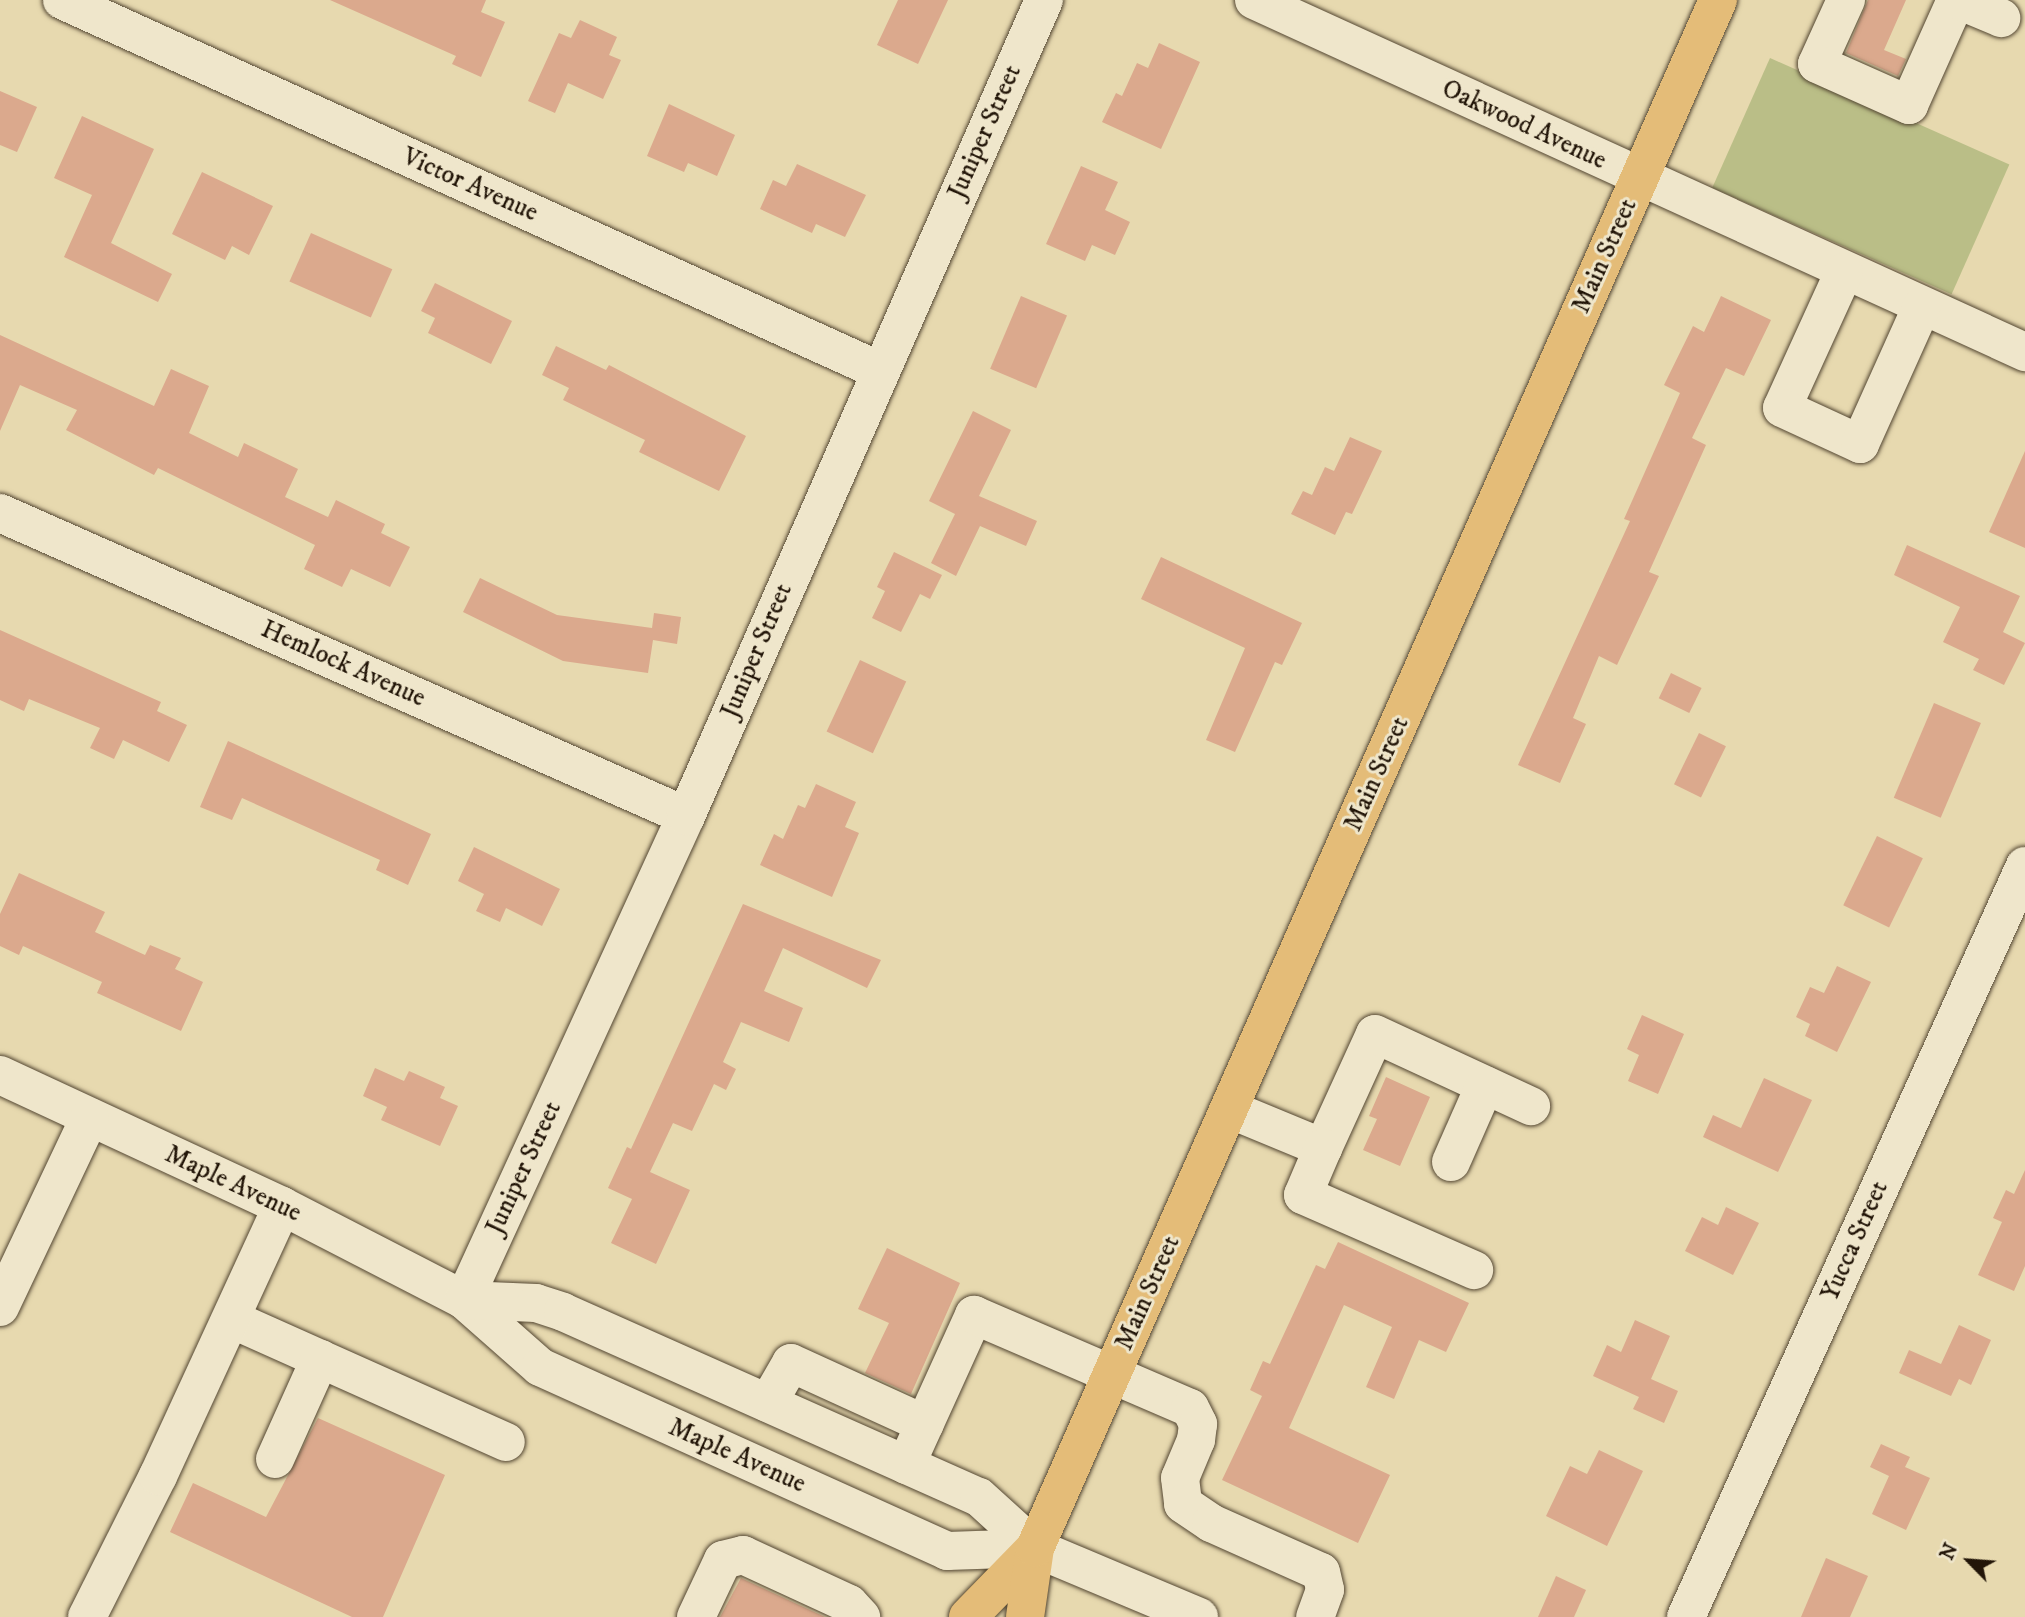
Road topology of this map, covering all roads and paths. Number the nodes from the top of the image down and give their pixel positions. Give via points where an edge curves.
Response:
1 (62, 0) edge
2 (1044, 0) edge
3 (1254, 0) edge
4 (1717, 0) edge
5 (1846, 0) edge
6 (1957, 0) edge
7 (2001, 18) dead end
8 (1640, 178) junction
9 (1844, 272) junction
10 (1922, 306) junction
11 (2025, 352) edge
12 (878, 370) junction
13 (0, 513) edge
14 (686, 816) junction
15 (2025, 866) edge
16 (0, 1075) edge
17 (1485, 1085) junction
18 (1531, 1106) dead end
19 (1229, 1109) junction
20 (90, 1117) junction
21 (1323, 1148) junction
22 (1451, 1162) dead end
23 (282, 1206) junction
24 (1474, 1270) dead end
25 (464, 1300) junction
26 (0, 1307) edge
27 (231, 1319) junction
28 (320, 1359) junction
29 (1111, 1376) junction
30 (768, 1404) junction
31 (925, 1424) junction
32 (506, 1442) dead end
33 (275, 1459) dead end
34 (906, 1465) junction
35 (1035, 1548) junction
36 (87, 1617) edge
37 (696, 1617) edge
38 (861, 1617) edge
39 (968, 1617) edge
40 (1025, 1617) edge
41 (1199, 1617) edge
42 (1315, 1617) edge
43 (1686, 1617) edge

1 - 12 street, Victor Avenue
2 - 12 street, Juniper Street
3 - 8 street, Oakwood Avenue
4 - 8 main road, Main Street
5 - 6 street via 1817,64 1909,105
6 - 7 street
8 - 9 street, Oakwood Avenue
8 - 19 main road, Main Street
9 - 10 street, Oakwood Avenue
9 - 10 street via 1782,408 1860,444
10 - 11 street, Oakwood Avenue
12 - 14 street, Juniper Street
13 - 14 street, Hemlock Avenue
14 - 25 street, Juniper Street
15 - 43 street, Yucca Street
16 - 20 street, Maple Avenue
17 - 18 street
17 - 21 street via 1375,1034
17 - 22 street
19 - 21 street
19 - 29 main road, Main Street
20 - 23 street, Maple Avenue
20 - 26 street
21 - 24 street via 1303,1195
23 - 25 street, Maple Avenue
23 - 27 street
25 - 30 street, Maple Avenue via 536,1303 554,1309
25 - 35 street, Maple Avenue via 540,1367 947,1551
27 - 28 street
27 - 36 street
28 - 32 street
28 - 33 street
29 - 31 street via 974,1315
29 - 35 main road, Main Street
29 - 42 street via 1190,1408 1198,1424 1180,1478 1183,1504 1211,1523 1321,1572 1325,1590
30 - 31 street via 791,1363
30 - 34 street, Maple Avenue
31 - 34 street
34 - 35 street, Maple Avenue via 979,1497
35 - 39 main road, Main Street
35 - 40 main road, Main Street
35 - 41 street, Maple Avenue
37 - 38 street via 723,1560 743,1555 849,1604

